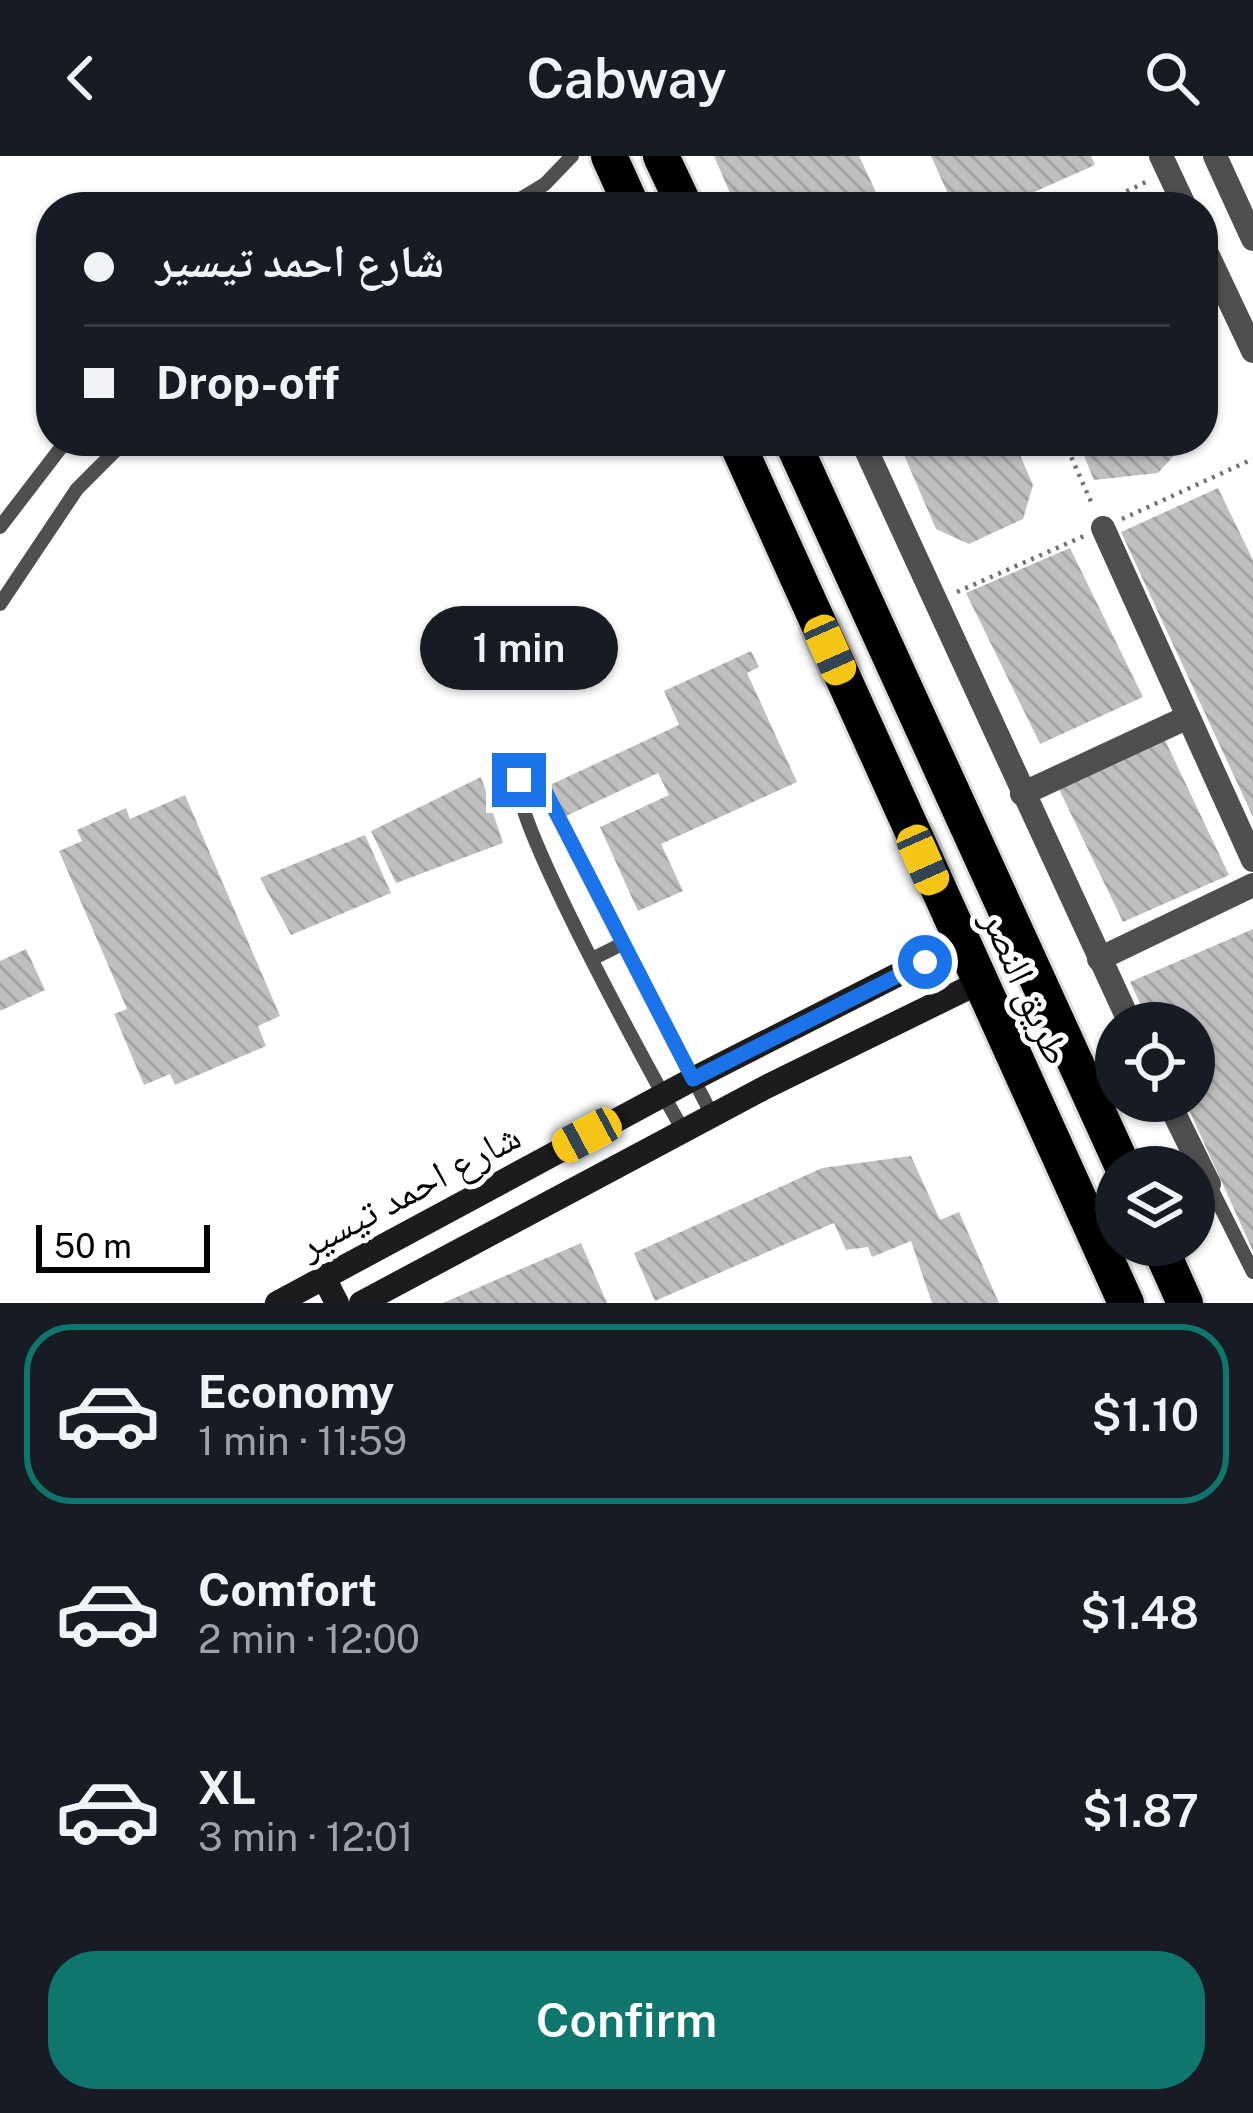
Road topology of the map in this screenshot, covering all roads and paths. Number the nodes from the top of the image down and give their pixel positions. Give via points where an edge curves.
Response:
1 (572, 156) edge
2 (609, 156) edge
3 (1214, 156) edge
4 (671, 159) edge
5 (1165, 164) edge
6 (532, 192) edge
7 (625, 192) edge
8 (683, 192) edge
9 (1119, 192) edge
10 (1178, 192) edge
11 (1253, 239) edge
12 (1218, 277) edge
13 (1253, 351) edge
14 (54, 456) edge
15 (109, 456) edge
16 (743, 456) edge
17 (799, 456) edge
18 (869, 456) edge
19 (1071, 456) edge
20 (1253, 459) edge
21 (0, 527) edge
22 (1103, 528) junction
23 (937, 601) junction
24 (0, 604) edge
25 (1188, 717) junction
26 (1022, 794) junction
27 (1253, 860) edge
28 (592, 884) junction
29 (1253, 885) edge
30 (562, 897) junction
31 (622, 944) junction
32 (960, 944) junction
33 (592, 959) junction
34 (1099, 959) junction
35 (978, 983) junction
36 (1120, 1002) edge
37 (745, 1053) junction
38 (693, 1079) junction
39 (764, 1088) junction
40 (663, 1095) junction
41 (712, 1115) junction
42 (683, 1130) junction
43 (1113, 1146) edge
44 (1215, 1196) edge
45 (1171, 1266) edge
46 (1253, 1272) edge
47 (322, 1276) junction
48 (1190, 1300) edge
49 (277, 1303) edge
50 (338, 1303) edge
51 (361, 1303) edge
52 (1126, 1303) edge

1 - 6 lane
2 - 7 highway
3 - 11 street
4 - 8 highway
5 - 9 path
5 - 10 street
12 - 13 street
14 - 21 lane
15 - 24 lane via 76,490
16 - 32 highway, طريق النصر
17 - 43 highway, طريق النصر
18 - 23 street
19 - 22 path
20 - 22 path
22 - 23 path
22 - 25 street
23 - 26 street
25 - 26 street
25 - 27 street
26 - 34 street
28 - 30 lane
28 - 30 lane via 538,779 519,780 517,799
28 - 31 lane
29 - 34 street
30 - 33 lane
31 - 33 lane
31 - 38 lane
32 - 35 highway, طريق النصر
32 - 37 street, شارع احمد تيسير
33 - 40 lane
34 - 36 street
35 - 39 street, شارع احمد تيسير
35 - 52 highway, طريق النصر
37 - 38 street, شارع احمد تيسير
37 - 39 street
38 - 40 street, شارع احمد تيسير
38 - 41 lane
39 - 41 street, شارع احمد تيسير
40 - 42 lane
40 - 47 street, شارع احمد تيسير
41 - 42 street, شارع احمد تيسير
42 - 51 street, شارع احمد تيسير
44 - 46 lane
45 - 48 highway
47 - 49 street, شارع احمد تيسير
47 - 50 street

